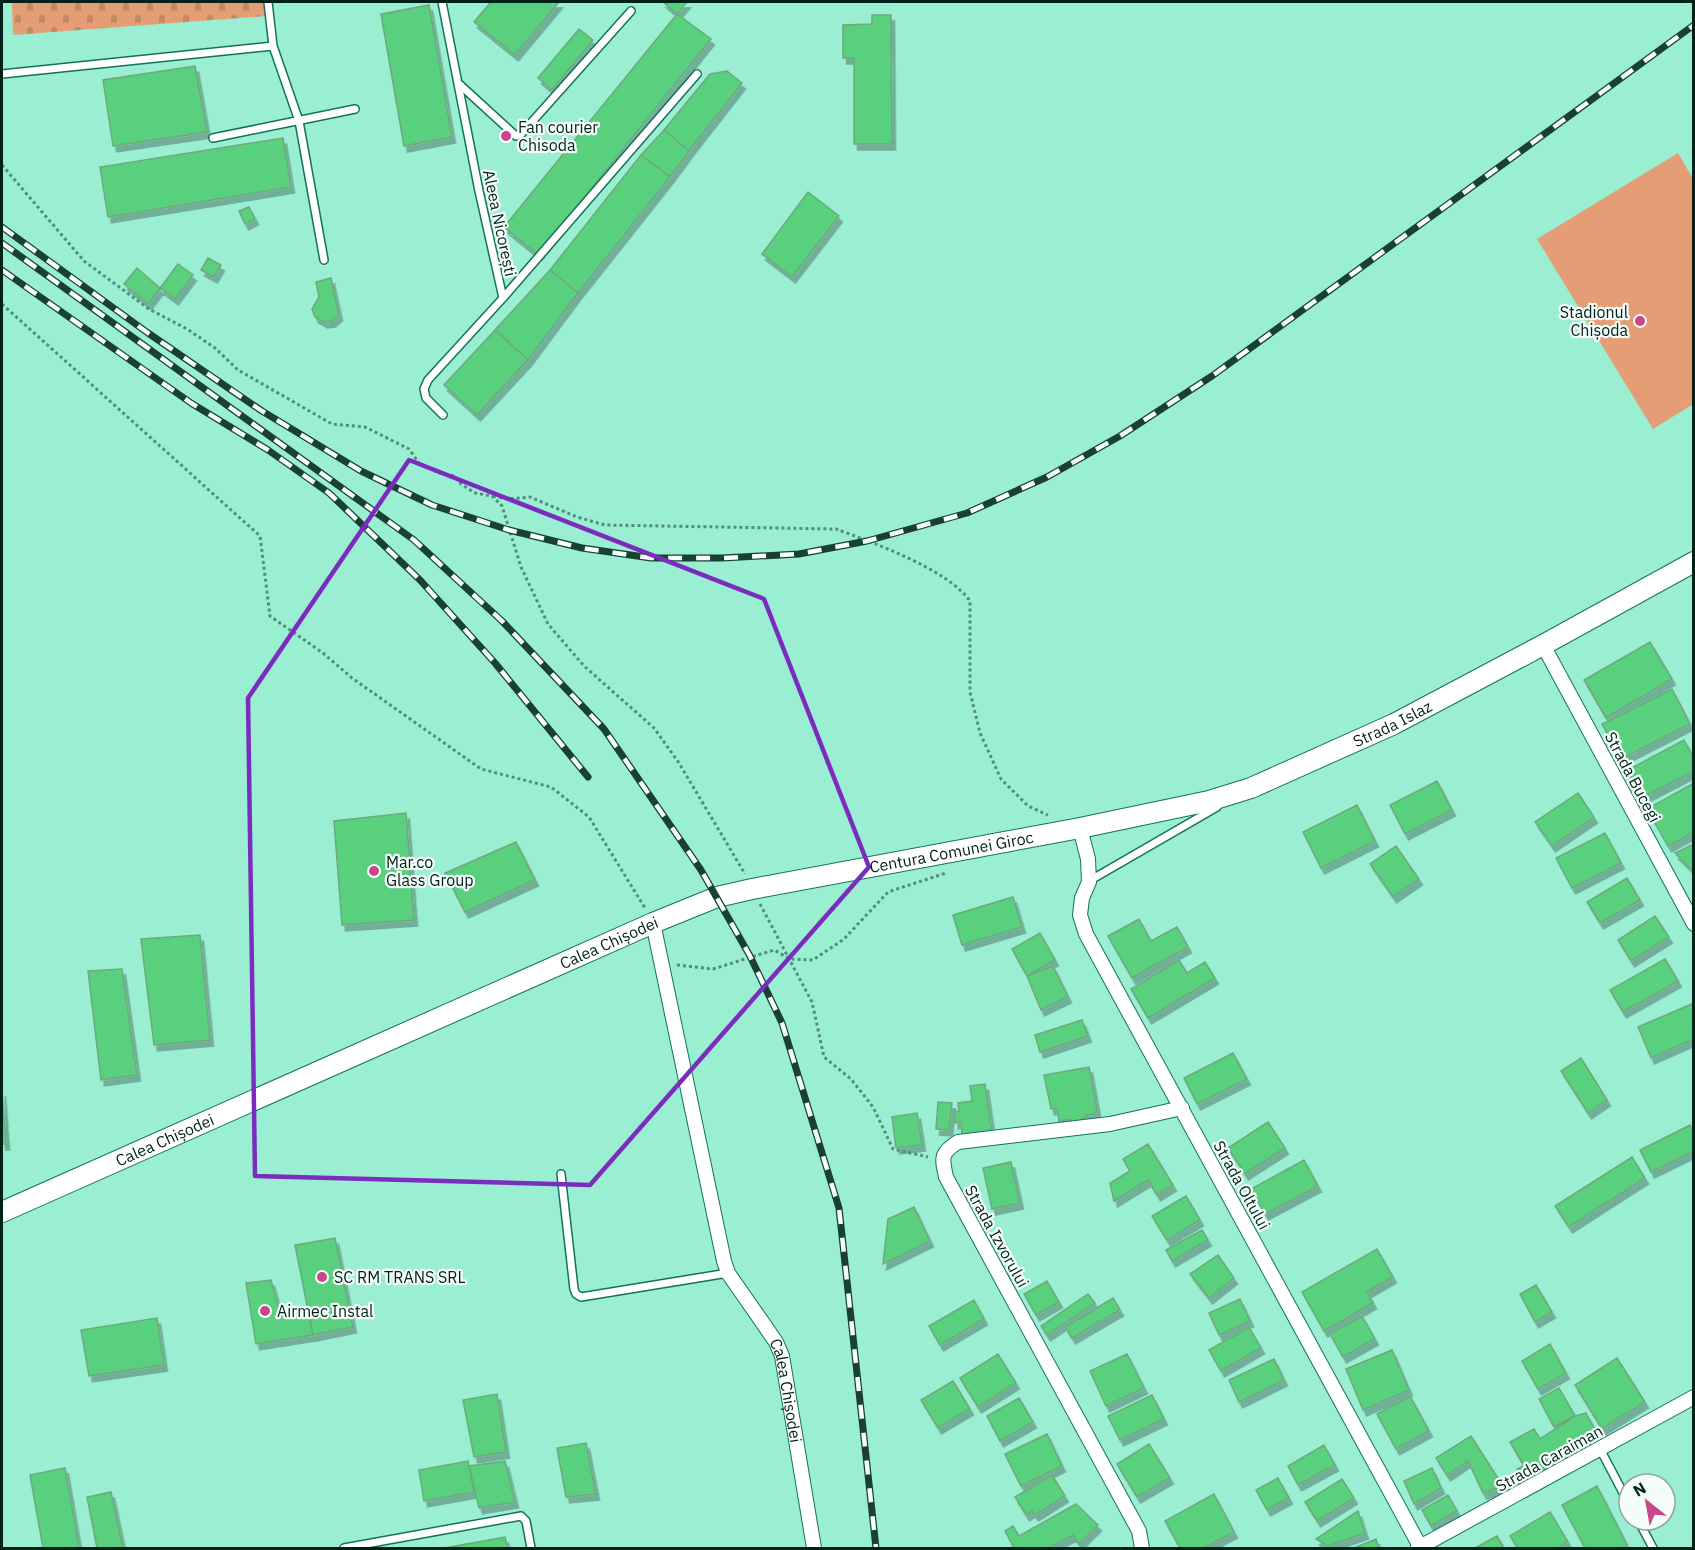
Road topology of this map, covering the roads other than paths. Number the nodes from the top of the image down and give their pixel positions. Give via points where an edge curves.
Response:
1 (268, 2) edge
2 (442, 2) edge
3 (631, 12) dead end
4 (273, 46) junction
5 (2, 74) edge
6 (697, 74) dead end
7 (458, 83) junction
8 (355, 109) dead end
9 (299, 121) junction
10 (213, 138) dead end
11 (324, 260) dead end
12 (503, 298) junction
13 (444, 415) dead end
14 (1694, 562) edge
15 (1543, 645) junction
16 (1251, 788) junction
17 (1080, 828) junction
18 (1089, 882) junction
19 (653, 923) junction
20 (1694, 924) edge
21 (1182, 1108) junction
22 (561, 1174) dead end
23 (2, 1212) edge
24 (728, 1273) junction
25 (1694, 1397) edge
26 (1600, 1449) junction
27 (1617, 1481) edge
28 (1644, 1532) edge
29 (344, 1548) edge
30 (531, 1548) edge
31 (814, 1548) edge
32 (1142, 1548) edge
33 (1420, 1548) edge
34 (1653, 1548) edge

1 - 4 lane
2 - 7 lane, Aleea Nicorești
3 - 7 lane via 522,134 516,136
4 - 5 lane
4 - 9 lane
6 - 12 lane
7 - 12 lane, Aleea Nicorești
8 - 9 lane
9 - 10 lane
9 - 11 lane
12 - 13 lane, Aleea Nicorești via 428,380 426,398
14 - 15 main road, Strada Islaz
15 - 16 main road, Strada Islaz via 1394,724
15 - 20 street, Strada Bucegi
16 - 17 main road, Centura Comunei Giroc via 1209,801
16 - 18 lane, Strada Islaz
17 - 18 street, Strada Oltului
17 - 19 main road, Centura Comunei Giroc via 752,889 717,897
18 - 21 street, Strada Oltului via 1080,915 1086,934
19 - 23 main road, Calea Chișodei
19 - 24 street, Calea Chișodei
21 - 32 street, Strada Izvorului via 1110,1124 958,1142 946,1149 942,1160 946,1177 1139,1531
21 - 33 street, Strada Oltului
22 - 24 lane via 574,1289 581,1297
24 - 31 street, Calea Chișodei via 782,1356
25 - 26 street, Strada Caraiman
26 - 27 lane
26 - 33 street, Strada Caraiman
28 - 34 lane
29 - 30 lane via 521,1516 526,1521

